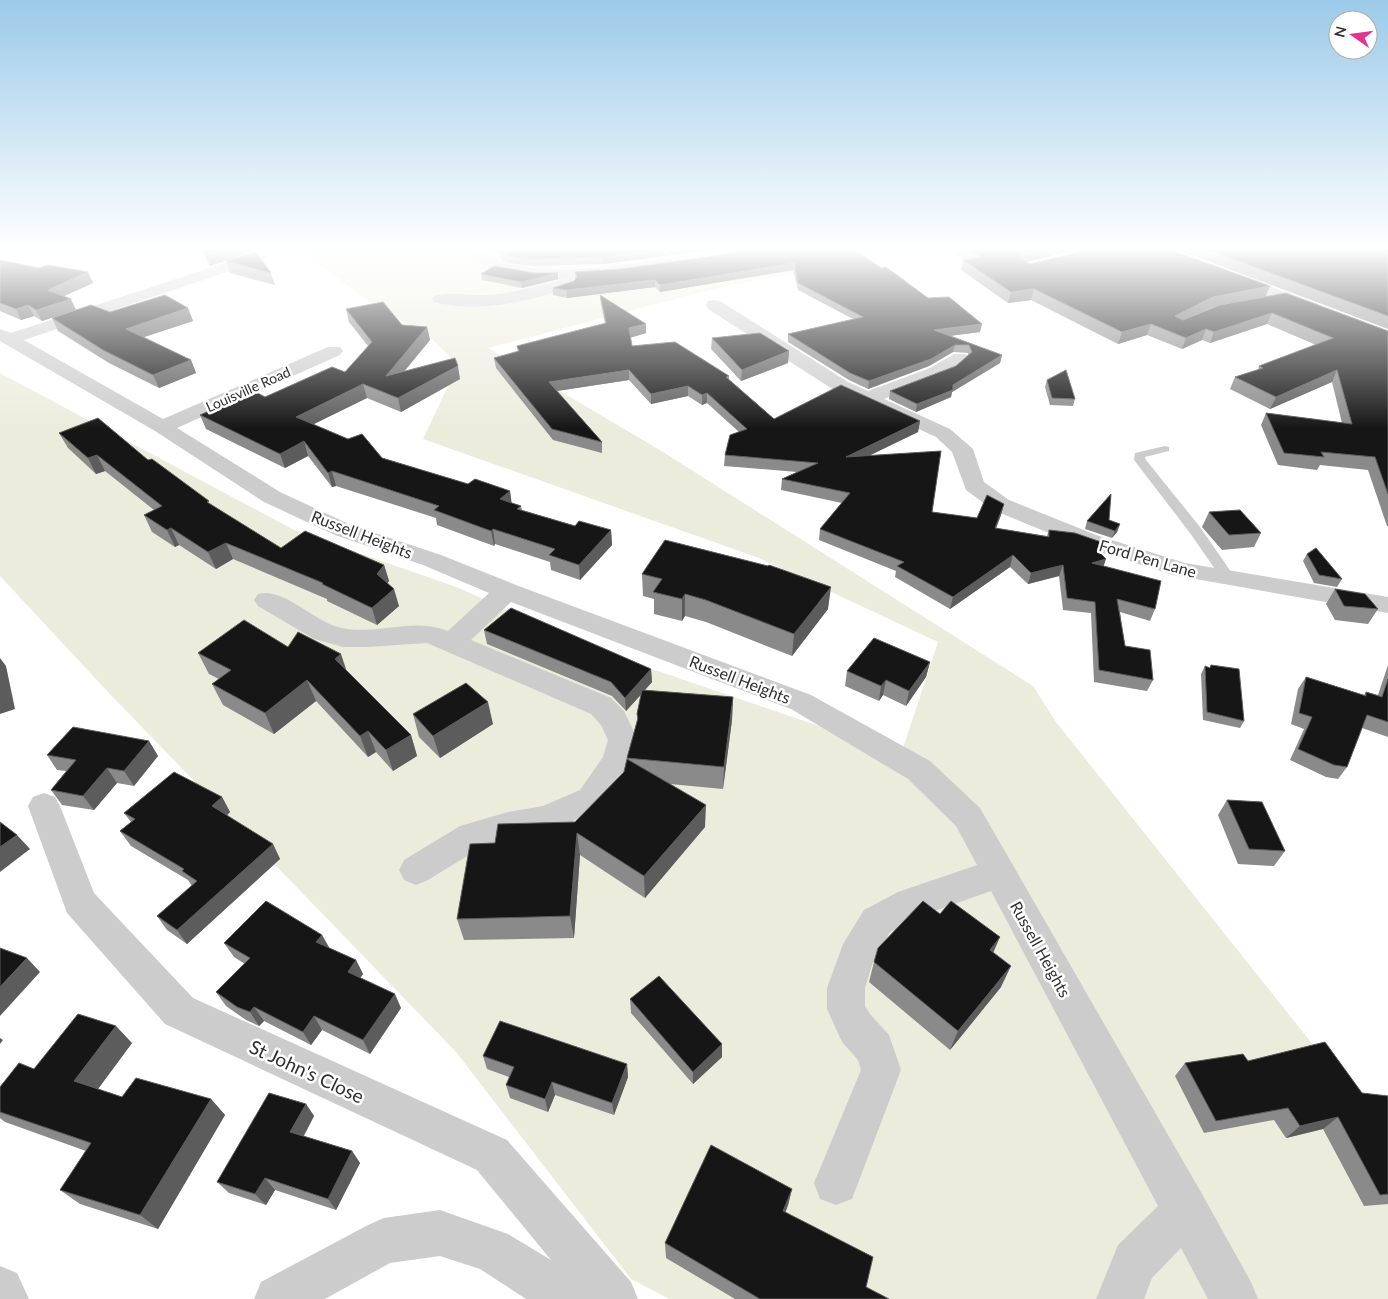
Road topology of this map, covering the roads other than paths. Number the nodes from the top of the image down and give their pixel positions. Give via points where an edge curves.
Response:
1 (98, 308) edge
2 (718, 308) edge
3 (1311, 308) edge
4 (1323, 312) edge
5 (4, 337) edge
6 (334, 351) dead end
7 (960, 358) dead end
8 (868, 398) junction
9 (162, 427) junction
10 (1165, 449) dead end
11 (1229, 578) junction
12 (506, 591) junction
13 (267, 600) dead end
14 (1388, 605) edge
15 (453, 642) junction
16 (44, 806) dead end
17 (416, 870) dead end
18 (999, 873) junction
19 (836, 1183) dead end
20 (1186, 1210) junction
21 (0, 1290) edge
22 (5, 1299) edge
23 (278, 1299) edge
24 (569, 1299) edge
25 (614, 1299) edge
26 (1120, 1299) edge
27 (1234, 1299) edge

1 - 5 street
2 - 8 street, Ford Pen Lane via 841,386
3 - 4 street
5 - 9 street, Russell Heights
6 - 9 street, Louisville Road
7 - 8 street via 937,372
8 - 11 street, Ford Pen Lane via 943,433 962,449 974,486 1001,504 1088,540 1182,570
9 - 12 street, Russell Heights via 272,497 343,530 432,560
10 - 11 lane via 1140,454 1140,460
11 - 14 street, Ford Pen Lane
12 - 15 street
12 - 18 street, Russell Heights via 801,702 919,770 968,817
13 - 15 street via 331,635 416,633 431,634
15 - 17 street via 600,706 614,719 623,740 617,761 591,799 548,819 472,836
16 - 25 street, St John's Close via 80,902 179,1011 492,1155
18 - 19 street via 911,904 877,921 856,956 846,988 846,1009 856,1028 875,1049 881,1070
18 - 20 street, Russell Heights
20 - 26 street via 1135,1262
20 - 27 street, Russell Heights
21 - 22 street
23 - 24 street via 384,1241 440,1233 492,1250

